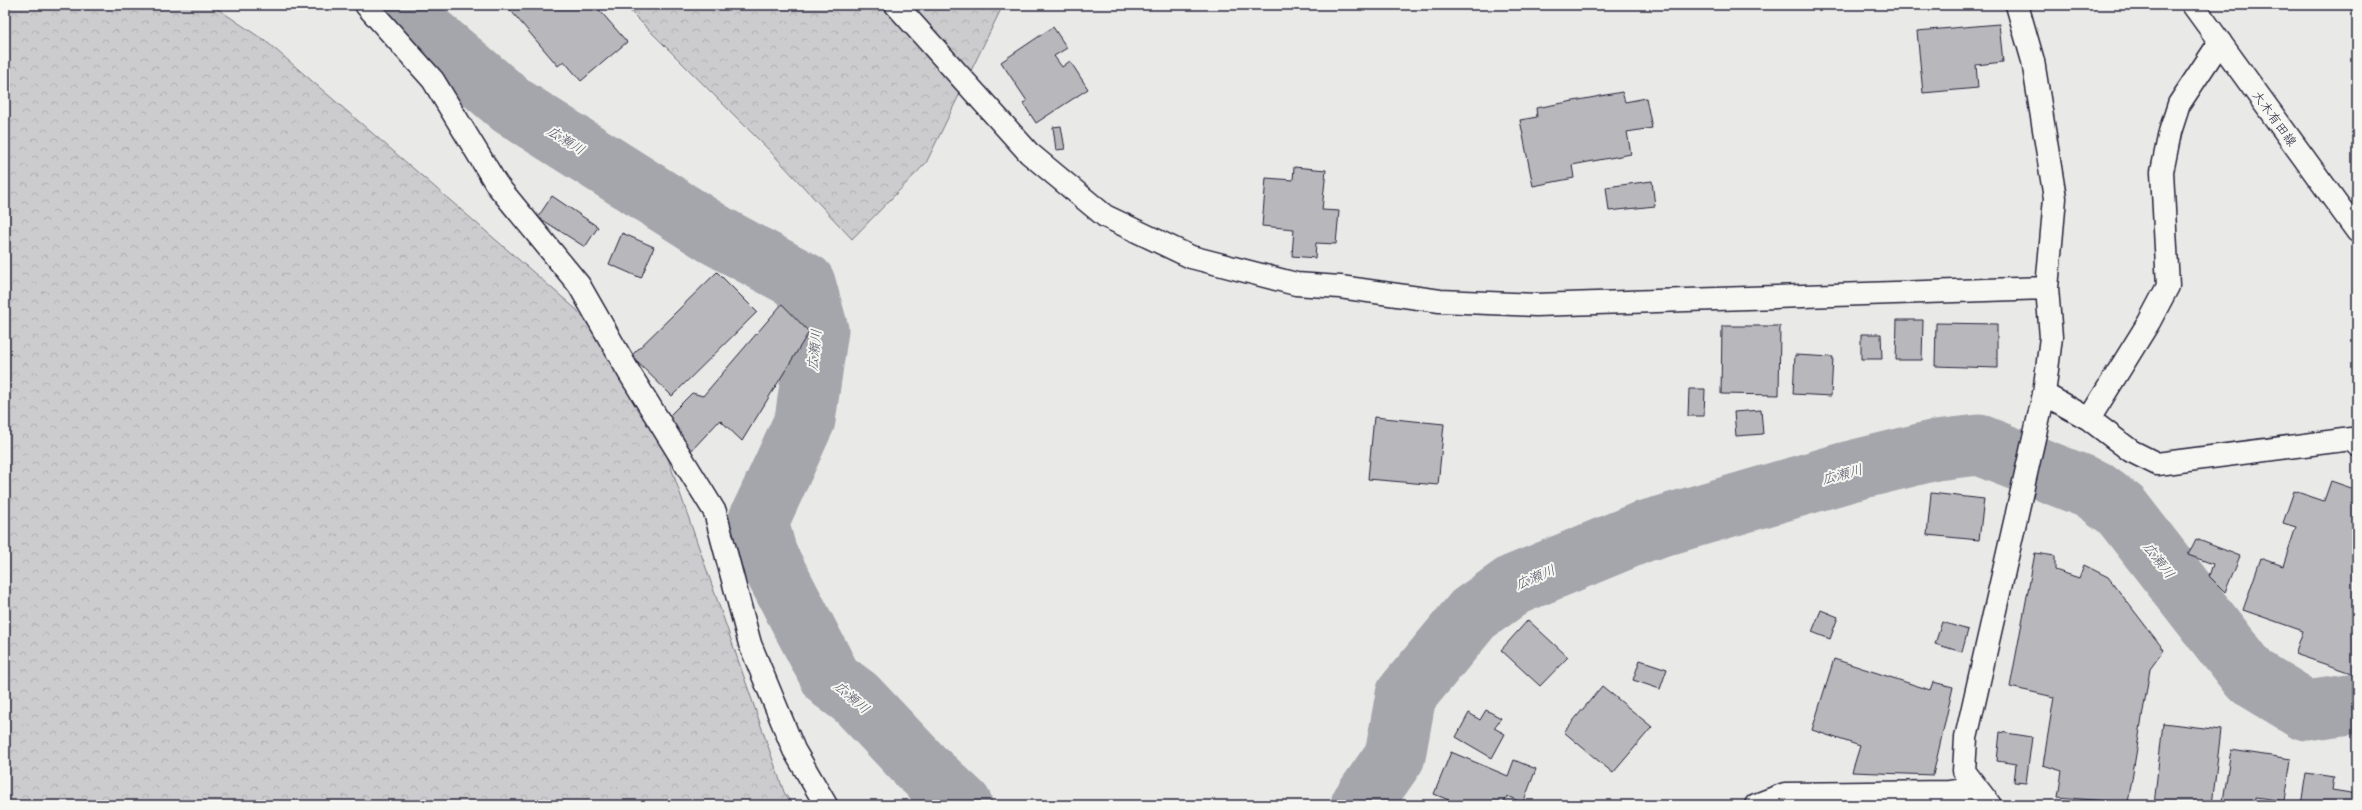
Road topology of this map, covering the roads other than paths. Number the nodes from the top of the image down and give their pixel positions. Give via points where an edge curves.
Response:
1 (366, 5) edge
2 (896, 5) edge
3 (2017, 5) edge
4 (2193, 5) edge
5 (2220, 42) junction
6 (2357, 231) edge
7 (2047, 288) junction
8 (2044, 394) junction
9 (2089, 419) junction
10 (2357, 445) edge
11 (1983, 797) edge
12 (1949, 799) edge
13 (826, 805) edge
14 (1756, 805) edge

1 - 13 street via 433,80 497,185 579,284 630,374 715,512 750,644 794,750
2 - 7 street via 1029,153 1105,216 1191,257 1296,284 1340,287 1440,301 1536,305
3 - 7 street via 2033,61 2055,198
4 - 5 street, 大木有田線
5 - 6 street, 大木有田線
5 - 9 street via 2179,104 2170,132 2162,172 2168,286 2149,322
7 - 8 street via 2051,337
8 - 9 street
8 - 11 street via 1966,738 1964,771
9 - 10 street via 2130,451 2157,464 2351,439
11 - 12 street
12 - 14 street via 1785,794

